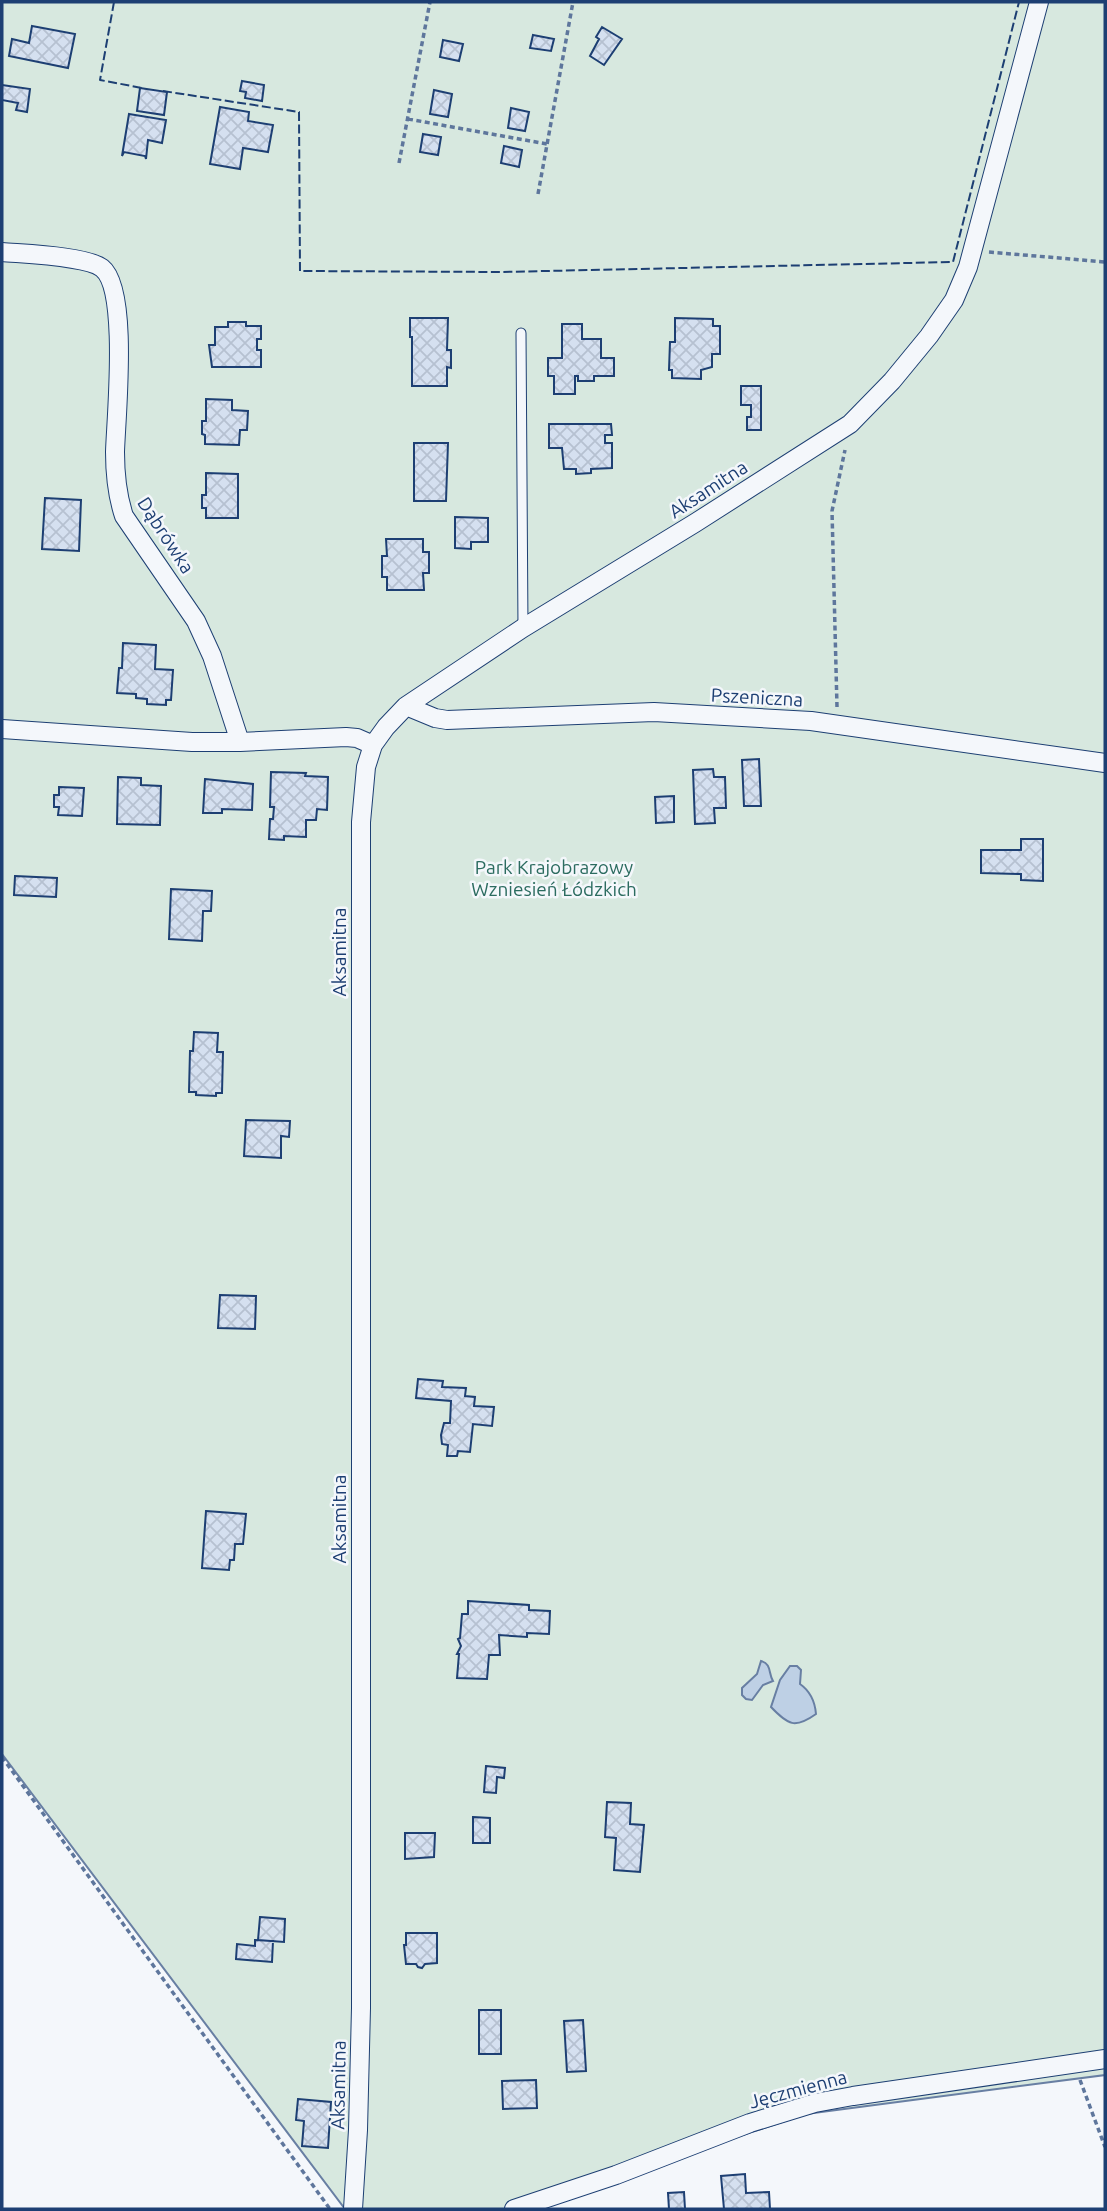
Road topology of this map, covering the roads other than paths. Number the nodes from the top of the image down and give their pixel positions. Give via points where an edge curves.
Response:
1 (1039, 2) edge
2 (2, 252) edge
3 (521, 332) dead end
4 (523, 628) junction
5 (406, 706) junction
6 (2, 729) edge
7 (240, 742) junction
8 (373, 745) junction
9 (1105, 763) edge
10 (1105, 2059) edge
11 (353, 2209) edge
12 (514, 2209) edge

1 - 4 street, Aksamitna via 972,250 954,300 929,337 850,424
2 - 7 street, Dąbrówka via 85,262 108,274 117,305 115,454 120,505 196,621
3 - 4 lane
4 - 5 street, Aksamitna
5 - 8 street, Aksamitna
5 - 9 street, Pszeniczna via 447,720 654,712 839,724
6 - 7 street
7 - 8 street via 346,737
8 - 11 street, Aksamitna via 366,767 361,822 361,2008
10 - 12 street, Jęczmienna via 815,2104

